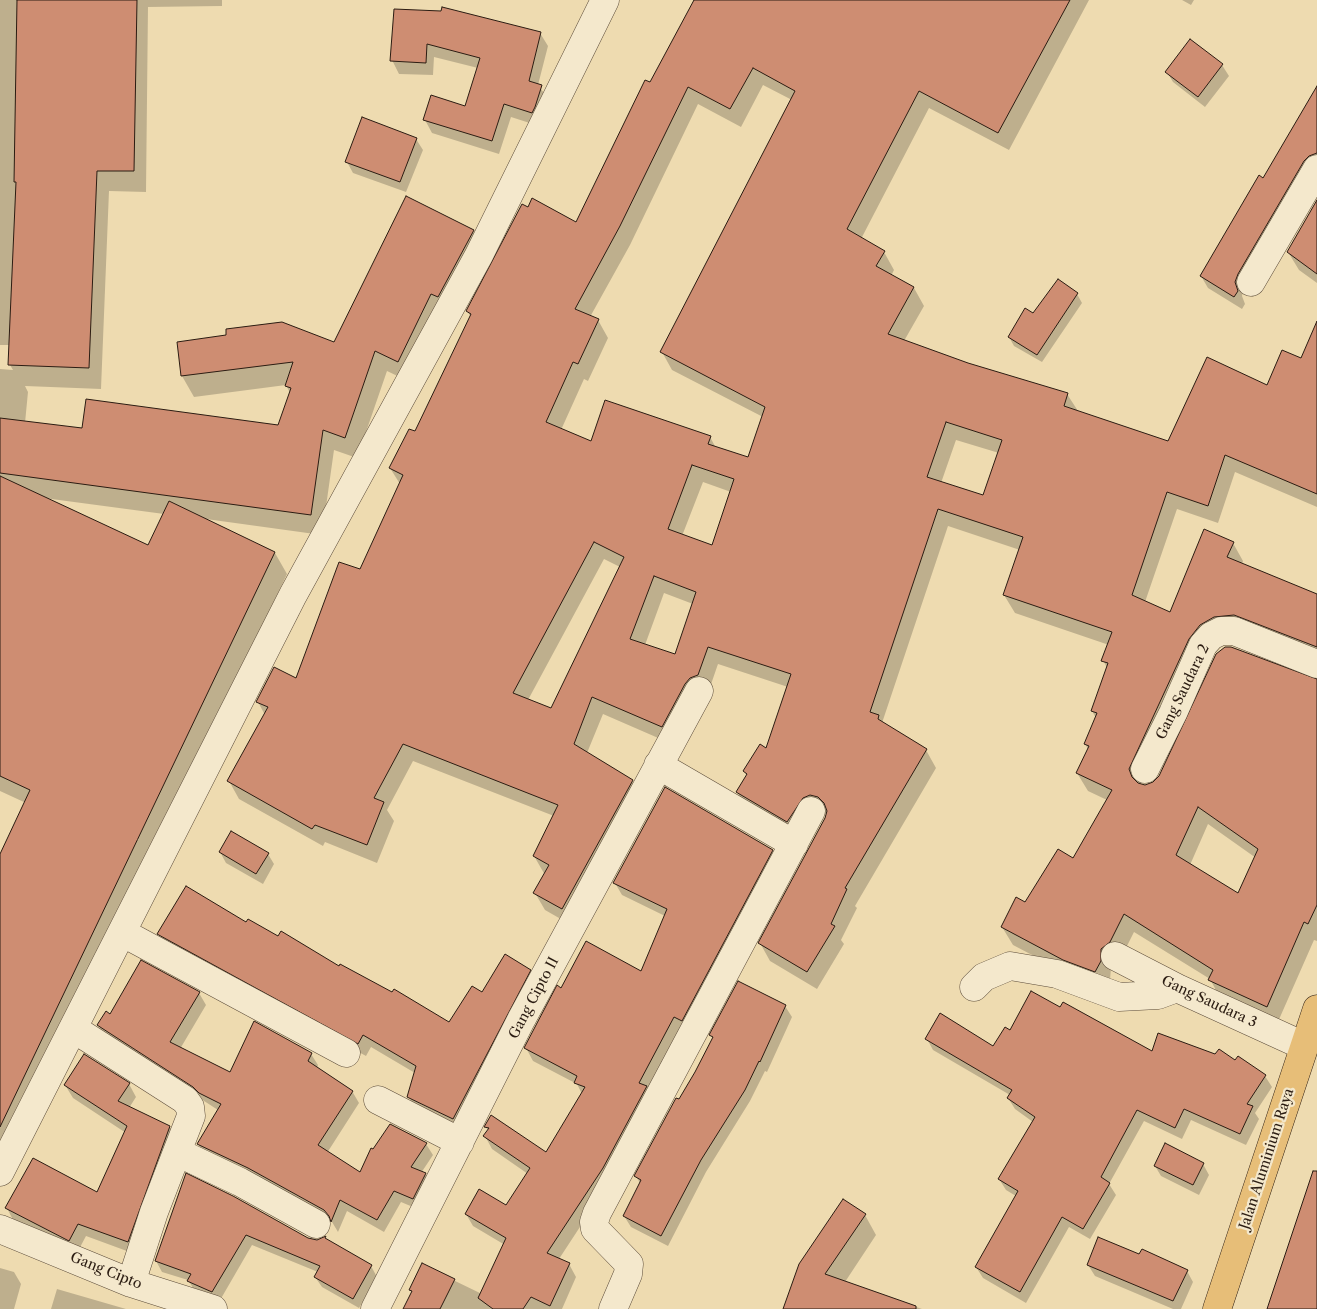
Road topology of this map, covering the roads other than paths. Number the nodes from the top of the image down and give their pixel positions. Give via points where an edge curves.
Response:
1 (605, 0) edge
2 (1317, 169) edge
3 (1251, 282) dead end
4 (1317, 664) edge
5 (699, 690) dead end
6 (658, 766) junction
7 (1145, 769) dead end
8 (811, 811) dead end
9 (794, 844) junction
10 (123, 933) junction
11 (1115, 956) dead end
12 (974, 987) dead end
13 (1177, 988) junction
14 (1317, 1009) edge
15 (74, 1029) junction
16 (1304, 1046) junction
17 (346, 1053) dead end
18 (378, 1100) dead end
19 (460, 1142) junction
20 (177, 1152) junction
21 (0, 1172) edge
22 (316, 1224) dead end
23 (0, 1229) edge
24 (131, 1283) junction
25 (214, 1309) edge
26 (375, 1309) edge
27 (613, 1309) edge
28 (1217, 1309) edge

1 - 10 street via 479,254 293,595
2 - 3 street
4 - 7 street, Gang Saudara 2 via 1234,631 1221,631 1211,636 1203,645
5 - 6 street, Gang Cipto II
6 - 9 street
6 - 19 street, Gang Cipto II via 521,1020
8 - 9 street
9 - 27 street via 594,1222 595,1229 629,1264
10 - 15 street
10 - 17 street
11 - 13 street, Gang Saudara 3
12 - 13 street via 984,977 1010,966 1057,974 1119,997 1158,995
13 - 16 street, Gang Saudara 3
14 - 16 main road, Jalan Aluminium Raya
15 - 20 street via 185,1100 191,1116
15 - 21 street
16 - 28 main road, Jalan Aluminium Raya
18 - 19 street
19 - 26 street, Gang Cipto II
20 - 22 street
20 - 24 street
23 - 24 street, Gang Cipto
24 - 25 street, Gang Cipto

